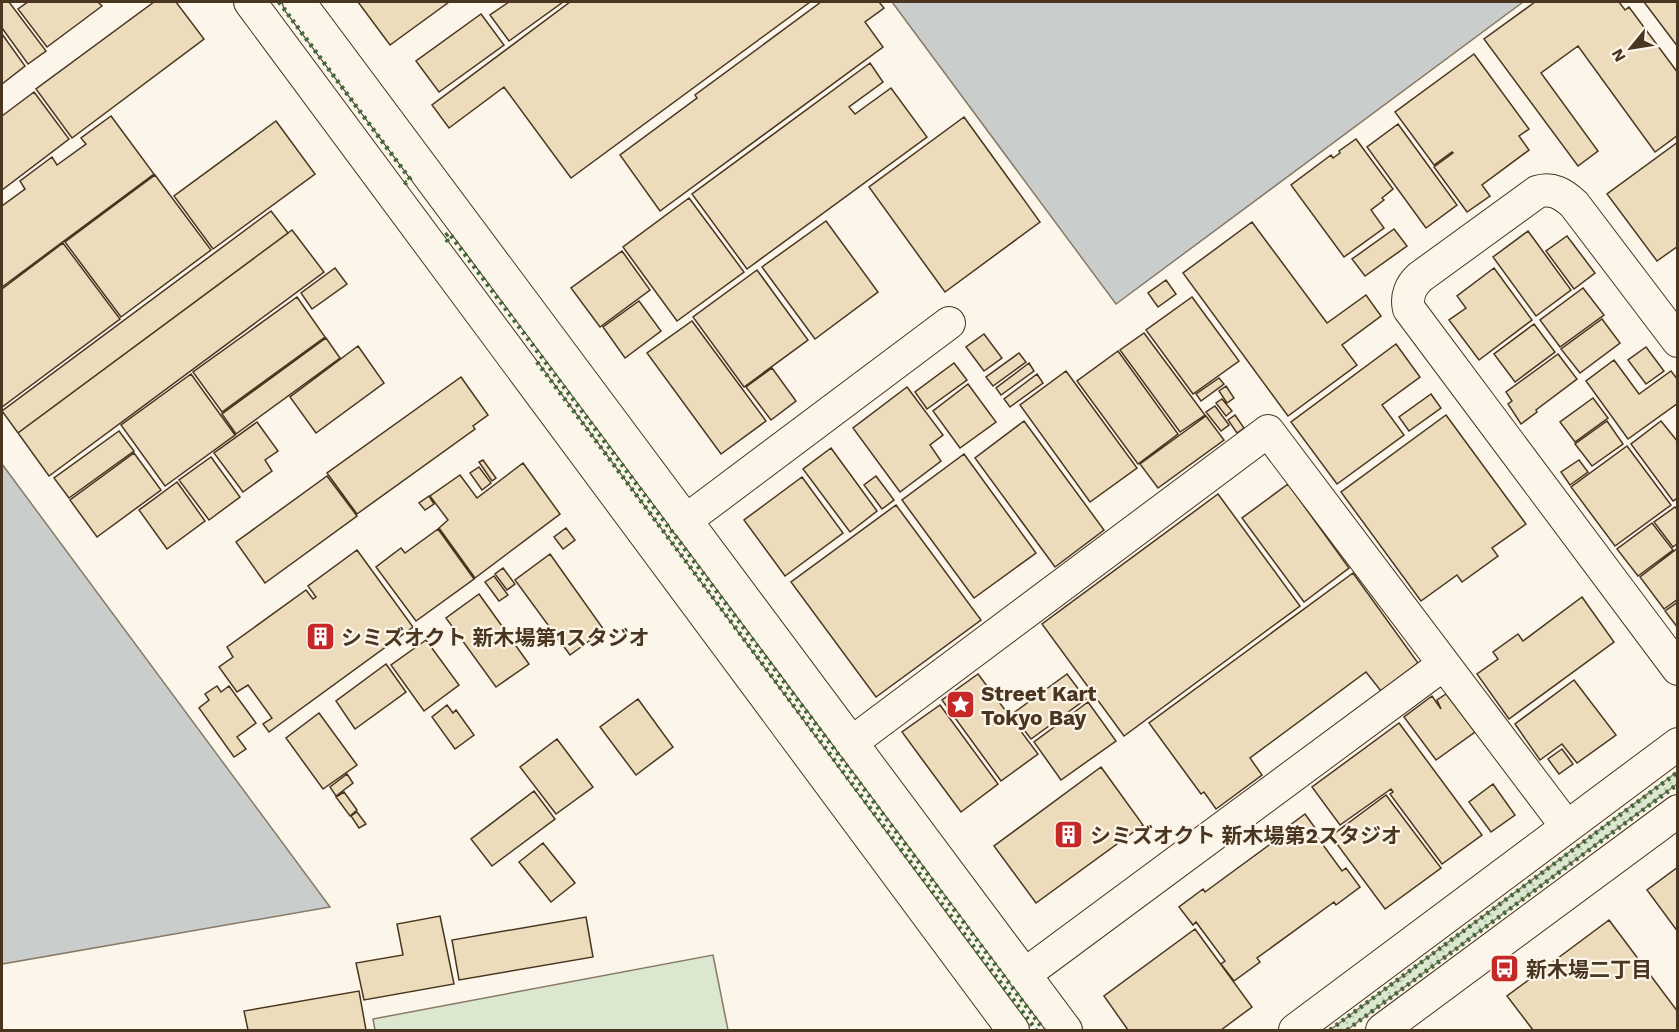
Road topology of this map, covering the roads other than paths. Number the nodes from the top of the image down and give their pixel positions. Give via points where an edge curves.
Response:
1 (250, 2) edge
2 (299, 2) edge
3 (445, 197) junction
4 (412, 220) junction
5 (949, 323) dead end
6 (1677, 341) edge
7 (685, 520) junction
8 (1444, 664) junction
9 (1677, 669) edge
10 (851, 743) junction
11 (1677, 744) edge
12 (1677, 811) edge
13 (1567, 827) junction
14 (1024, 975) junction
15 (1013, 1030) edge
16 (1065, 1030) edge
17 (1295, 1030) edge
18 (1382, 1030) edge

1 - 4 street
2 - 3 street
3 - 4 street
3 - 7 street
4 - 15 street
5 - 7 street
6 - 9 street via 1574,204 1554,191 1537,192 1420,277 1408,296 1409,309
7 - 10 street
8 - 10 street via 1268,431
8 - 13 street
8 - 14 street
10 - 14 street
11 - 13 street
12 - 18 street
13 - 17 street
14 - 16 street

